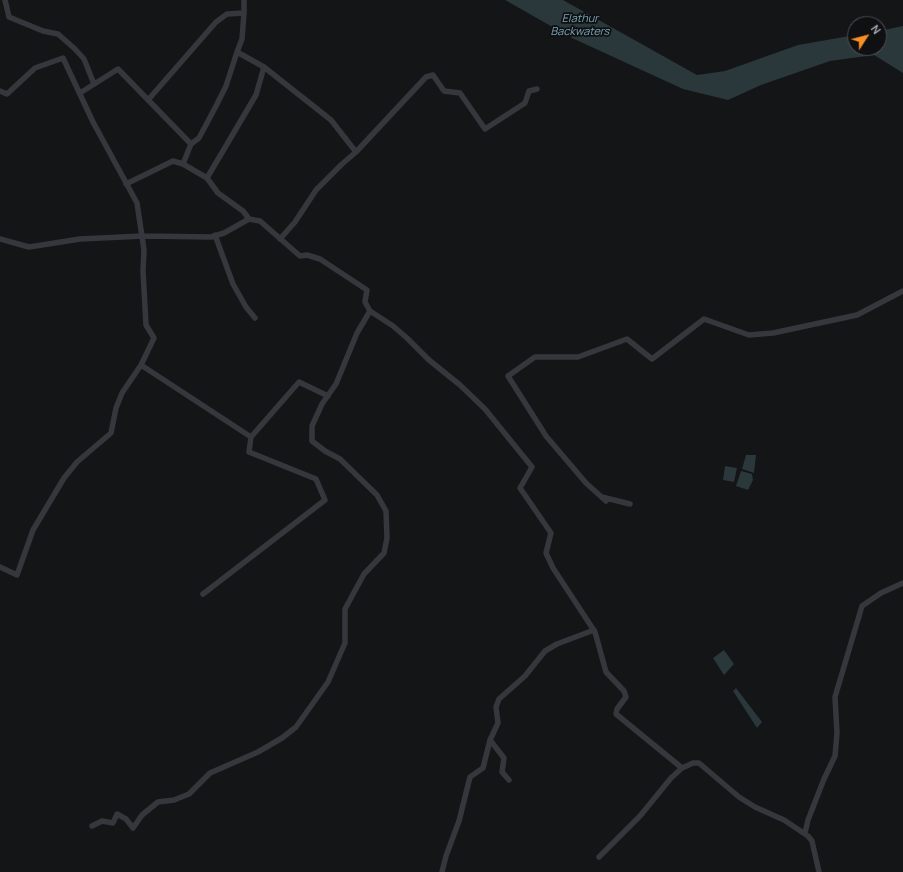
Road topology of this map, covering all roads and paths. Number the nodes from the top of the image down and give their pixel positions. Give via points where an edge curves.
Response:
1 (5, 0) edge
2 (244, 0) edge
3 (244, 13) junction
4 (237, 52) junction
5 (264, 67) junction
6 (94, 84) junction
7 (537, 89) dead end
8 (0, 92) edge
9 (80, 93) junction
10 (148, 100) junction
11 (191, 144) junction
12 (356, 152) junction
13 (183, 164) junction
14 (208, 178) junction
15 (126, 184) junction
16 (249, 219) junction
17 (215, 235) junction
18 (143, 236) junction
19 (0, 239) edge
20 (280, 239) junction
21 (903, 291) edge
22 (370, 311) junction
23 (255, 318) dead end
24 (141, 365) junction
25 (328, 396) junction
26 (251, 437) junction
27 (630, 504) dead end
28 (0, 567) edge
29 (903, 583) edge
30 (203, 594) dead end
31 (594, 630) junction
32 (490, 740) junction
33 (682, 768) junction
34 (509, 780) dead end
35 (92, 826) dead end
36 (805, 833) junction
37 (599, 857) dead end
38 (442, 872) edge
39 (819, 872) edge

1 - 6 street via 9,17 43,31 58,34 75,49 84,59
2 - 3 street
3 - 4 street via 242,40
3 - 10 street via 227,14 216,22
4 - 5 street
4 - 11 street via 226,86 199,138
5 - 12 street via 331,120
5 - 14 street via 256,94
6 - 9 street
6 - 10 street via 118,68
7 - 12 street via 529,91 525,103 485,129 460,93 444,91 433,75 426,77
8 - 9 street via 7,94 35,68 63,58
9 - 15 street
10 - 11 street
11 - 13 street
12 - 20 street via 316,190 295,222
13 - 14 street
13 - 15 street via 173,161
14 - 16 street via 218,193 243,211
15 - 18 street via 137,203
16 - 17 street via 224,233
16 - 20 street via 260,221
17 - 18 street
17 - 23 street via 233,284
18 - 19 street via 80,239 29,247
18 - 24 street via 146,325 154,338
20 - 22 street via 300,256 307,255 320,259 367,290 365,302
21 - 27 street via 857,314 773,333 749,335 704,319 652,359 627,339 578,357 535,357 508,376 546,436 586,483 604,499
22 - 25 street
22 - 31 street via 408,338 485,409 532,467 520,488 551,533 546,553 553,568
24 - 26 street
24 - 28 street via 122,393 111,433 77,462 64,478 33,530 17,575
25 - 26 street via 299,382
25 - 35 street via 312,426 312,441 340,459 376,495 386,511 387,538 384,553 364,574 345,609 344,643 328,682 296,727 282,738 258,752 210,773 189,794 174,800 158,802 142,815 132,828 126,819 117,814 113,823 102,821
26 - 30 street via 249,452 316,479 325,500
29 - 36 street via 862,606 835,697 835,756
31 - 32 street via 545,651 525,676 499,699 496,707 498,723
31 - 33 street via 606,672 624,691 626,697 616,714
32 - 34 street via 504,758 502,772
32 - 38 street via 483,768 470,777
33 - 36 street via 699,763 739,797
33 - 37 street via 640,816
36 - 39 street via 812,841

